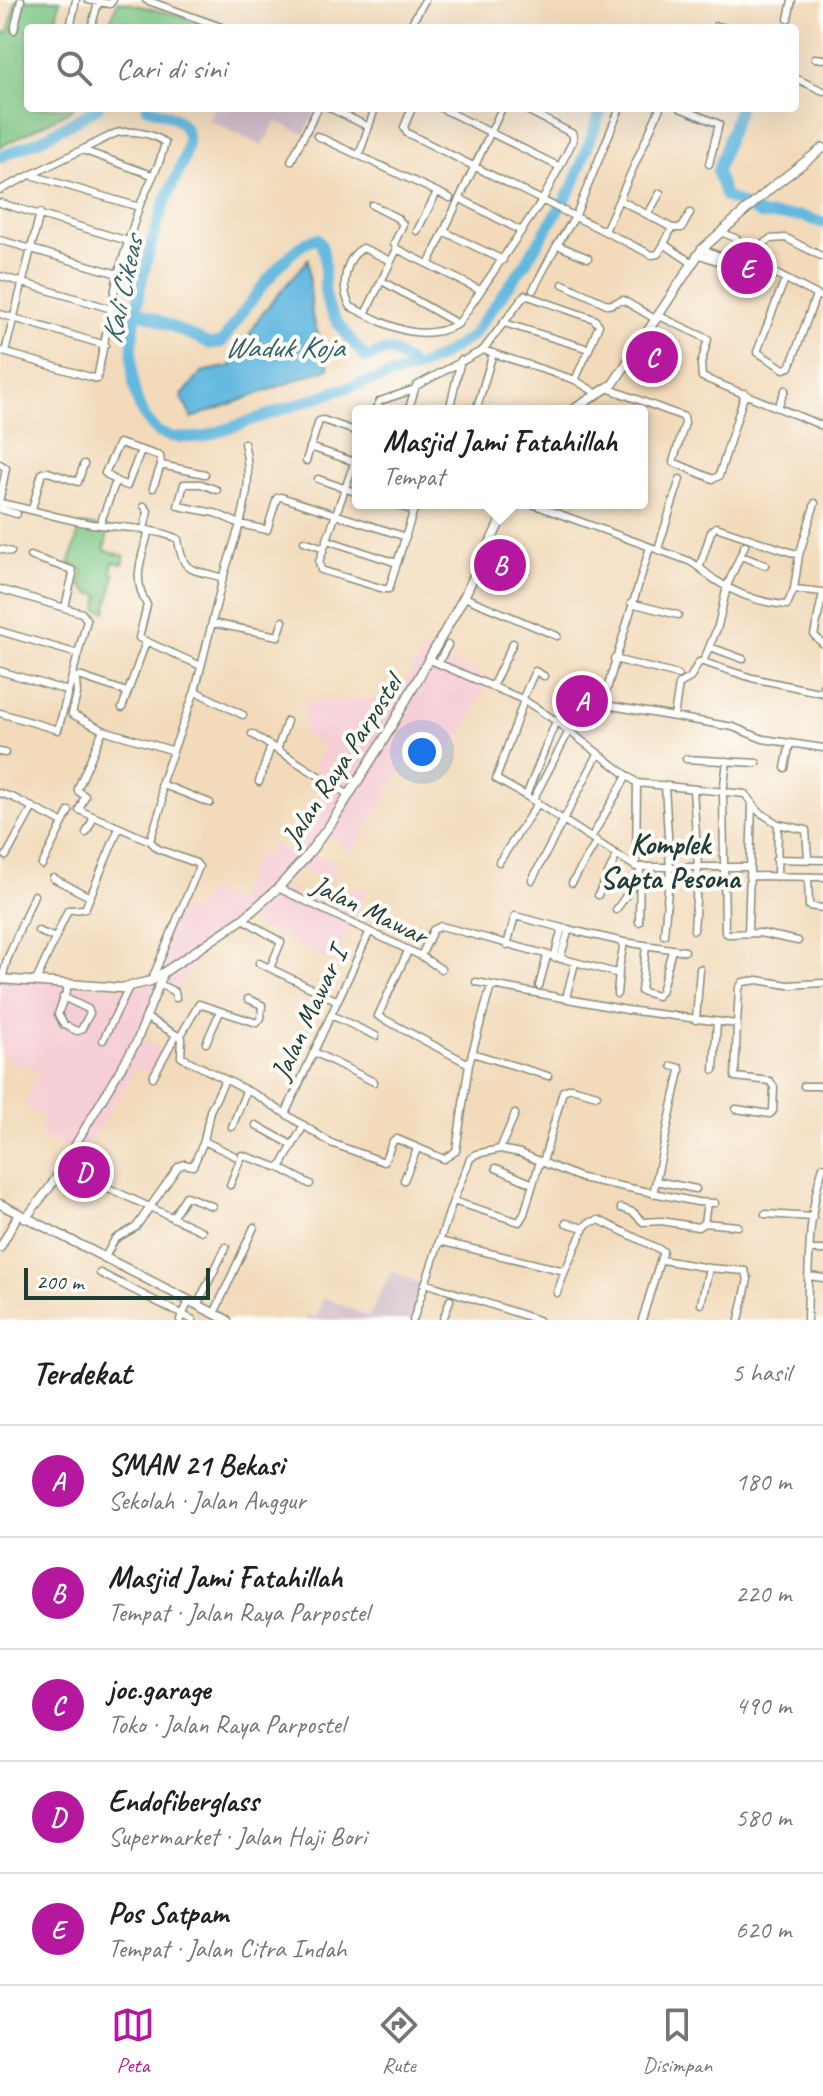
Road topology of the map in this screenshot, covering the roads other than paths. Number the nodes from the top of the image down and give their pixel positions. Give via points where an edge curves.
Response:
1 (21, 0) edge
2 (76, 0) edge
3 (88, 0) edge
4 (113, 0) edge
5 (146, 0) edge
6 (425, 0) edge
7 (792, 0) edge
8 (98, 3) junction
9 (788, 19) dead end
10 (71, 24) edge
11 (92, 24) edge
12 (213, 24) edge
13 (411, 24) edge
14 (14, 30) dead end
15 (815, 58) dead end
16 (823, 59) edge
17 (799, 80) edge
18 (823, 91) edge
19 (316, 112) edge
20 (338, 112) edge
21 (374, 112) edge
22 (411, 112) edge
23 (449, 112) edge
24 (500, 112) edge
25 (540, 112) edge
26 (618, 112) edge
27 (658, 112) edge
28 (690, 112) edge
29 (369, 127) junction
30 (491, 132) junction
31 (317, 136) dead end
32 (823, 148) edge
33 (82, 150) junction
34 (359, 155) junction
35 (291, 161) dead end
36 (709, 164) dead end
37 (476, 166) junction
38 (560, 167) junction
39 (31, 175) junction
40 (152, 175) junction
41 (12, 184) junction
42 (0, 190) edge
43 (437, 192) junction
44 (660, 193) dead end
45 (450, 198) dead end
46 (461, 199) junction
47 (620, 200) junction
48 (546, 201) junction
49 (2, 203) edge
50 (372, 205) dead end
51 (139, 207) junction
52 (40, 213) junction
53 (690, 213) dead end
54 (648, 214) junction
55 (572, 215) junction
56 (672, 228) junction
57 (724, 229) junction
58 (417, 231) dead end
59 (521, 231) junction
60 (605, 231) junction
61 (445, 232) junction
62 (737, 239) dead end
63 (0, 240) edge
64 (128, 241) junction
65 (664, 244) junction
66 (557, 245) junction
67 (30, 248) junction
68 (397, 249) junction
69 (700, 252) junction
70 (823, 257) edge
71 (588, 258) dead end
72 (745, 258) junction
73 (503, 260) junction
74 (391, 261) junction
75 (429, 263) junction
76 (692, 263) junction
77 (118, 274) junction
78 (0, 276) edge
79 (785, 279) junction
80 (382, 281) junction
81 (22, 282) junction
82 (563, 284) dead end
83 (480, 290) junction
84 (533, 290) dead end
85 (819, 296) edge
86 (112, 309) junction
87 (0, 314) edge
88 (365, 314) junction
89 (656, 317) junction
90 (15, 318) junction
91 (504, 323) junction
92 (458, 324) junction
93 (105, 345) junction
94 (589, 349) junction
95 (483, 350) junction
96 (3, 352) edge
97 (493, 353) junction
98 (461, 360) junction
99 (575, 380) junction
100 (607, 388) junction
101 (415, 389) junction
102 (785, 390) dead end
103 (745, 393) junction
104 (598, 394) junction
105 (378, 405) edge
106 (410, 405) edge
107 (450, 405) edge
108 (478, 405) edge
109 (581, 405) edge
110 (778, 407) junction
111 (823, 426) edge
112 (352, 430) edge
113 (244, 443) dead end
114 (310, 447) junction
115 (141, 450) junction
116 (306, 461) dead end
117 (352, 461) edge
118 (0, 464) edge
119 (84, 464) dead end
120 (161, 465) junction
121 (352, 472) edge
122 (205, 474) dead end
123 (318, 479) dead end
124 (680, 479) dead end
125 (116, 481) junction
126 (153, 488) dead end
127 (345, 489) junction
128 (217, 490) dead end
129 (352, 491) edge
130 (0, 500) edge
131 (815, 503) dead end
132 (144, 506) dead end
133 (0, 509) edge
134 (32, 509) junction
135 (414, 509) edge
136 (506, 509) edge
137 (546, 509) edge
138 (17, 514) dead end
139 (336, 514) junction
140 (100, 524) junction
141 (240, 524) junction
142 (146, 530) junction
143 (406, 537) junction
144 (304, 541) dead end
145 (326, 544) junction
146 (745, 545) dead end
147 (654, 548) junction
148 (0, 549) edge
149 (11, 552) dead end
150 (799, 555) junction
151 (30, 556) dead end
152 (741, 556) junction
153 (397, 563) junction
154 (765, 565) dead end
155 (700, 566) junction
156 (223, 578) junction
157 (727, 586) junction
158 (0, 589) edge
159 (794, 589) junction
160 (823, 592) edge
161 (464, 597) junction
162 (631, 603) junction
163 (65, 607) junction
164 (678, 615) dead end
165 (283, 621) dead end
166 (212, 623) junction
167 (0, 631) edge
168 (557, 636) dead end
169 (146, 642) junction
170 (513, 643) dead end
171 (823, 644) edge
172 (448, 645) dead end
173 (710, 647) junction
174 (78, 654) junction
175 (614, 659) junction
176 (743, 659) dead end
177 (434, 661) junction
178 (703, 662) junction
179 (201, 666) junction
180 (0, 671) edge
181 (678, 675) dead end
182 (544, 676) dead end
183 (492, 687) junction
184 (823, 689) edge
185 (68, 691) junction
186 (195, 691) junction
187 (127, 692) junction
188 (523, 700) junction
189 (122, 708) dead end
190 (0, 713) edge
191 (243, 715) dead end
192 (674, 717) junction
193 (287, 721) dead end
194 (556, 721) junction
195 (103, 730) junction
196 (569, 731) junction
197 (252, 734) dead end
198 (790, 743) junction
199 (274, 748) junction
200 (823, 748) edge
201 (171, 750) junction
202 (598, 754) junction
203 (686, 759) dead end
204 (727, 761) junction
205 (757, 763) dead end
206 (785, 768) dead end
207 (627, 776) junction
208 (259, 782) dead end
209 (637, 783) junction
210 (161, 784) junction
211 (665, 786) junction
212 (693, 789) junction
213 (0, 793) edge
214 (723, 793) junction
215 (349, 795) junction
216 (526, 796) junction
217 (535, 802) junction
218 (210, 803) dead end
219 (752, 804) junction
220 (33, 807) junction
221 (69, 811) dead end
222 (94, 817) junction
223 (563, 820) junction
224 (63, 823) junction
225 (778, 824) junction
226 (119, 828) junction
227 (86, 833) dead end
228 (594, 840) junction
229 (150, 841) junction
230 (617, 855) junction
231 (6, 856) dead end
232 (776, 859) junction
233 (808, 859) junction
234 (823, 860) edge
235 (499, 862) dead end
236 (42, 865) dead end
237 (724, 866) junction
238 (749, 867) junction
239 (670, 868) junction
240 (698, 868) junction
241 (639, 870) junction
242 (749, 876) junction
243 (777, 877) junction
244 (808, 877) junction
245 (823, 877) edge
246 (53, 878) dead end
247 (532, 880) dead end
248 (572, 883) dead end
249 (278, 888) junction
250 (34, 895) dead end
251 (598, 895) dead end
252 (90, 897) junction
253 (823, 908) edge
254 (616, 910) dead end
255 (243, 919) junction
256 (639, 922) dead end
257 (566, 928) junction
258 (694, 930) dead end
259 (38, 931) dead end
260 (369, 933) junction
261 (748, 934) junction
262 (664, 935) dead end
263 (55, 938) junction
264 (798, 941) dead end
265 (624, 942) junction
266 (507, 945) junction
267 (646, 946) junction
268 (672, 950) junction
269 (408, 951) junction
270 (685, 951) dead end
271 (421, 956) junction
272 (554, 958) junction
273 (259, 963) dead end
274 (575, 963) junction
275 (270, 968) junction
276 (441, 969) dead end
277 (700, 969) dead end
278 (619, 972) junction
279 (1, 979) edge
280 (158, 980) junction
281 (36, 981) junction
282 (476, 982) dead end
283 (823, 983) edge
284 (69, 984) junction
285 (491, 986) junction
286 (539, 986) dead end
287 (129, 987) junction
288 (567, 994) dead end
289 (617, 994) dead end
290 (63, 997) junction
291 (176, 998) dead end
292 (248, 999) dead end
293 (338, 1001) junction
294 (220, 1012) junction
295 (331, 1015) junction
296 (147, 1018) junction
297 (696, 1020) junction
298 (717, 1022) junction
299 (737, 1024) junction
300 (178, 1036) junction
301 (376, 1036) dead end
302 (103, 1040) dead end
303 (206, 1043) dead end
304 (314, 1052) junction
305 (472, 1053) junction
306 (469, 1064) junction
307 (672, 1066) dead end
308 (714, 1070) dead end
309 (548, 1076) dead end
310 (153, 1077) dead end
311 (225, 1080) junction
312 (374, 1082) dead end
313 (804, 1086) dead end
314 (823, 1086) edge
315 (246, 1091) junction
316 (597, 1095) dead end
317 (736, 1109) dead end
318 (286, 1112) junction
319 (515, 1114) dead end
320 (256, 1125) dead end
321 (304, 1125) junction
322 (232, 1127) dead end
323 (204, 1141) junction
324 (292, 1145) junction
325 (417, 1149) junction
326 (500, 1149) junction
327 (456, 1151) junction
328 (235, 1156) dead end
329 (470, 1159) junction
330 (542, 1162) junction
331 (823, 1167) edge
332 (280, 1168) junction
333 (496, 1168) dead end
334 (404, 1180) dead end
335 (656, 1181) junction
336 (310, 1184) dead end
337 (533, 1184) junction
338 (230, 1185) dead end
339 (106, 1187) dead end
340 (696, 1189) dead end
341 (653, 1194) junction
342 (453, 1201) junction
343 (0, 1204) edge
344 (212, 1206) dead end
345 (621, 1208) dead end
346 (150, 1209) junction
347 (765, 1214) dead end
348 (22, 1217) junction
349 (813, 1217) junction
350 (172, 1218) junction
351 (566, 1223) dead end
352 (704, 1223) junction
353 (738, 1226) dead end
354 (254, 1227) dead end
355 (584, 1228) junction
356 (202, 1231) dead end
357 (439, 1241) junction
358 (226, 1247) dead end
359 (0, 1248) edge
360 (810, 1250) junction
361 (823, 1250) edge
362 (105, 1257) junction
363 (662, 1260) junction
364 (709, 1268) junction
365 (565, 1271) junction
366 (100, 1273) dead end
367 (809, 1276) junction
368 (823, 1278) edge
369 (425, 1283) junction
370 (557, 1293) dead end
371 (450, 1300) dead end
372 (194, 1304) junction
373 (701, 1304) dead end
374 (511, 1311) junction
375 (214, 1314) junction
376 (186, 1319) edge
377 (227, 1320) edge
378 (413, 1320) edge
379 (443, 1320) edge
380 (508, 1320) edge
381 (538, 1320) edge
382 (642, 1320) edge
383 (739, 1320) edge
384 (807, 1320) edge

1 - 14 street
2 - 10 street
3 - 8 street
4 - 8 street
5 - 12 street
6 - 13 street
7 - 9 street
8 - 11 street
15 - 16 street
17 - 18 street
19 - 35 street
20 - 29 street
21 - 29 street
22 - 37 street via 405,131
23 - 30 street
24 - 30 street
25 - 38 street via 574,137
26 - 55 street
27 - 47 street
28 - 36 street via 719,124
29 - 34 street
30 - 37 street
30 - 38 street
31 - 34 street
32 - 57 main road
33 - 39 street
33 - 40 street
33 - 40 street via 123,132 162,139
34 - 43 street
37 - 46 street
37 - 48 street
38 - 48 street
39 - 41 street
39 - 51 street
40 - 51 street
41 - 42 street
41 - 49 street
43 - 45 street
43 - 58 street
44 - 54 street
46 - 59 street
46 - 61 street
47 - 54 street
47 - 60 street
48 - 55 street
48 - 59 street
49 - 52 street
50 - 68 street via 402,221
51 - 64 street
52 - 64 street
52 - 67 street
53 - 56 street via 682,228
54 - 56 street
55 - 60 street
55 - 66 street
56 - 65 street
57 - 62 street
57 - 69 main road
59 - 73 street
60 - 65 street via 654,256
61 - 73 street
61 - 75 street
63 - 67 street
64 - 77 street
65 - 76 street
66 - 71 street
66 - 84 street
67 - 77 street
67 - 81 street
68 - 74 street
68 - 75 street
69 - 72 street via 737,263
69 - 76 main road
70 - 72 street via 786,238 770,239
72 - 79 street
73 - 83 street
74 - 80 street
74 - 88 street via 363,248 357,251 344,281 348,304
75 - 83 street
76 - 89 main road
77 - 86 street
78 - 81 street
79 - 85 street
79 - 85 street via 758,348 758,355 784,369 790,367
80 - 88 street
80 - 92 street
81 - 86 street
81 - 90 street
82 - 89 street via 609,305 623,300
83 - 92 street
86 - 93 street
87 - 90 street
88 - 92 street via 401,332 437,332
89 - 100 main road
89 - 103 street via 708,339 702,377
90 - 93 street
90 - 96 street
91 - 94 street
91 - 94 street via 525,295 594,319 599,330
91 - 95 street
93 - 96 street via 95,379
94 - 99 street
95 - 97 street
95 - 98 street
97 - 99 street
97 - 108 street
98 - 101 street
98 - 107 street
99 - 104 street
100 - 103 street via 684,417 673,462 713,479 719,476
100 - 104 main road
101 - 105 street
101 - 106 street
102 - 110 street
103 - 110 street
104 - 109 main road
110 - 111 street
112 - 114 street via 321,420
113 - 141 street via 249,483
114 - 116 street
114 - 117 street
115 - 120 street via 160,456
115 - 125 street via 127,486
115 - 125 street via 118,444 105,473
118 - 130 street via 6,468
119 - 134 street via 78,482 42,473
120 - 122 street
120 - 126 street
121 - 127 street
123 - 127 street
124 - 147 street
125 - 140 street
127 - 129 street
127 - 139 street
128 - 141 street via 184,484 178,506
130 - 134 street
131 - 150 street
132 - 142 street
133 - 138 street
134 - 140 street
135 - 143 street
136 - 161 main road, Jalan Raya Parpostel
137 - 147 street
139 - 141 street via 281,497 267,530
139 - 143 street
139 - 145 street
140 - 142 street
141 - 156 street
142 - 156 street via 178,539 185,566
142 - 169 street via 137,577 147,605 139,638
143 - 153 street
144 - 145 street
145 - 153 street
145 - 153 street via 321,570 384,589 389,589
146 - 152 street
147 - 155 street
147 - 162 street
148 - 149 street
150 - 155 street via 716,527
150 - 159 street
151 - 163 street via 72,570
152 - 154 street
152 - 157 street
155 - 157 street
156 - 166 street
157 - 159 street via 757,602 787,605
157 - 173 street
158 - 163 street
159 - 160 street
160 - 171 street via 814,635
161 - 168 street
161 - 177 main road, Jalan Raya Parpostel
162 - 164 street
162 - 175 street
163 - 174 street via 87,620
165 - 166 street via 278,636
166 - 179 street
167 - 174 street
169 - 179 street
169 - 187 street
170 - 183 street
172 - 177 street
173 - 176 street
173 - 178 street
174 - 185 street
175 - 181 street
175 - 192 street via 606,705
177 - 183 street
177 - 215 main road, Jalan Raya Parpostel
178 - 184 street via 746,677
178 - 192 street via 679,684
179 - 186 street
180 - 185 street
182 - 188 street via 535,671
183 - 188 street
185 - 190 street via 58,730
186 - 191 street
186 - 201 street
187 - 189 street
187 - 195 street via 86,677 76,679 72,714
188 - 194 street
188 - 216 street via 496,779
192 - 198 street
193 - 199 street
194 - 196 street
194 - 216 street
195 - 201 street
195 - 222 street via 78,788 85,796 79,810
196 - 202 street
196 - 217 street
197 - 199 street
198 - 200 street
198 - 206 street
199 - 208 street
199 - 215 street
201 - 210 street
202 - 207 street
202 - 223 street
203 - 204 street
204 - 205 street
204 - 214 street
207 - 209 street
207 - 228 street
209 - 211 street
209 - 241 street
210 - 218 street
210 - 229 street via 162,804
211 - 212 street
211 - 239 street
212 - 214 street
212 - 240 street
213 - 220 street
214 - 219 street via 743,793
214 - 237 street
215 - 249 main road, Jalan Raya Parpostel
216 - 217 street
217 - 223 street
217 - 235 street
219 - 225 street
219 - 238 street
220 - 224 street
220 - 231 street
221 - 224 street
222 - 226 street
222 - 227 street
223 - 228 street
223 - 247 street
224 - 236 street
225 - 232 street
225 - 233 street via 806,830
226 - 229 street
226 - 252 street
228 - 230 street
228 - 248 street
229 - 280 street via 199,867
230 - 241 street
230 - 251 street
232 - 233 street
232 - 243 street
233 - 234 street
237 - 238 street
237 - 240 street
237 - 261 street via 725,932
238 - 242 street
239 - 240 street
239 - 241 street
239 - 262 street
240 - 258 street
241 - 254 street
241 - 256 street
242 - 243 street
242 - 261 street
243 - 244 street
244 - 245 street
244 - 253 street via 809,906
246 - 252 street
249 - 255 main road, Jalan Raya Parpostel
249 - 260 street, Jalan Mawar
250 - 279 street
252 - 263 street via 85,909 68,910
255 - 275 street via 281,942
255 - 280 main road, Jalan Raya Parpostel
257 - 265 street
257 - 266 street via 515,916
257 - 272 street
259 - 263 street
260 - 269 street, Jalan Mawar
260 - 293 street, Jalan Mawar I
261 - 264 street
263 - 281 street
265 - 267 street
265 - 278 street
266 - 271 street via 441,926 433,930
266 - 272 street
267 - 268 street
267 - 268 street via 644,993 660,994
268 - 270 street
269 - 271 street, Jalan Mawar
269 - 306 street via 378,1016
271 - 276 street, Jalan Mawar
272 - 274 street
272 - 286 street
273 - 275 street
274 - 278 street
274 - 288 street
275 - 293 street
277 - 297 street
278 - 289 street
279 - 281 main road, Jalan Raya Parpostel
280 - 287 main road, Jalan Raya Parpostel
280 - 291 street
280 - 296 street
281 - 284 main road, Jalan Raya Parpostel
282 - 285 street
283 - 299 street via 743,982
284 - 287 main road, Jalan Raya Parpostel
284 - 290 street
285 - 297 street
285 - 305 street
287 - 302 street
290 - 290 street via 88,1009 81,1030 61,1021
292 - 294 street via 262,1005 257,1023
293 - 295 street, Jalan Mawar I
294 - 300 street via 198,1005
294 - 303 street
295 - 301 street
295 - 304 street, Jalan Mawar I
296 - 300 street
296 - 348 street via 50,1187
297 - 298 street
298 - 299 street
298 - 308 street
299 - 317 street via 735,1077 770,1081 774,1087 770,1114
300 - 310 street
300 - 311 street via 184,1040 181,1057
304 - 312 street
304 - 318 street, Jalan Mawar I
305 - 306 street
305 - 309 street
306 - 327 street
307 - 335 street via 680,1071
311 - 315 street
311 - 323 street via 210,1111
313 - 314 street
315 - 318 street
315 - 322 street
316 - 330 street via 563,1091
318 - 321 street
319 - 326 street
320 - 324 street
321 - 324 street
321 - 325 street via 331,1143 383,1162 394,1139
323 - 328 street
323 - 346 street via 193,1166 178,1167
324 - 332 street
325 - 327 street via 444,1159
325 - 334 street
326 - 329 street
326 - 330 street
327 - 329 street
329 - 342 street
330 - 337 street
330 - 341 street via 581,1178
331 - 349 street
332 - 336 street
332 - 338 street via 242,1155
333 - 337 street
335 - 340 street
335 - 341 street
337 - 342 street via 519,1222
339 - 346 street
341 - 352 street via 711,1203
342 - 357 street
343 - 348 main road
344 - 350 street via 186,1196
345 - 352 street via 643,1222 695,1227
346 - 350 street
346 - 362 street via 136,1227 115,1239
347 - 349 street
348 - 359 street
348 - 362 main road
349 - 360 street
350 - 356 street
351 - 355 street
352 - 353 street
354 - 375 street
355 - 363 street via 599,1220 661,1249
355 - 365 street
357 - 365 street
357 - 369 street
358 - 372 street
360 - 361 street
360 - 367 street
362 - 372 main road
363 - 364 street
363 - 382 street
364 - 373 street
364 - 383 street via 747,1273
365 - 370 street
366 - 376 street
367 - 368 street
367 - 384 street
369 - 374 street
369 - 378 street
371 - 379 street
372 - 375 main road
372 - 376 street
374 - 380 street
374 - 381 street
375 - 377 main road

